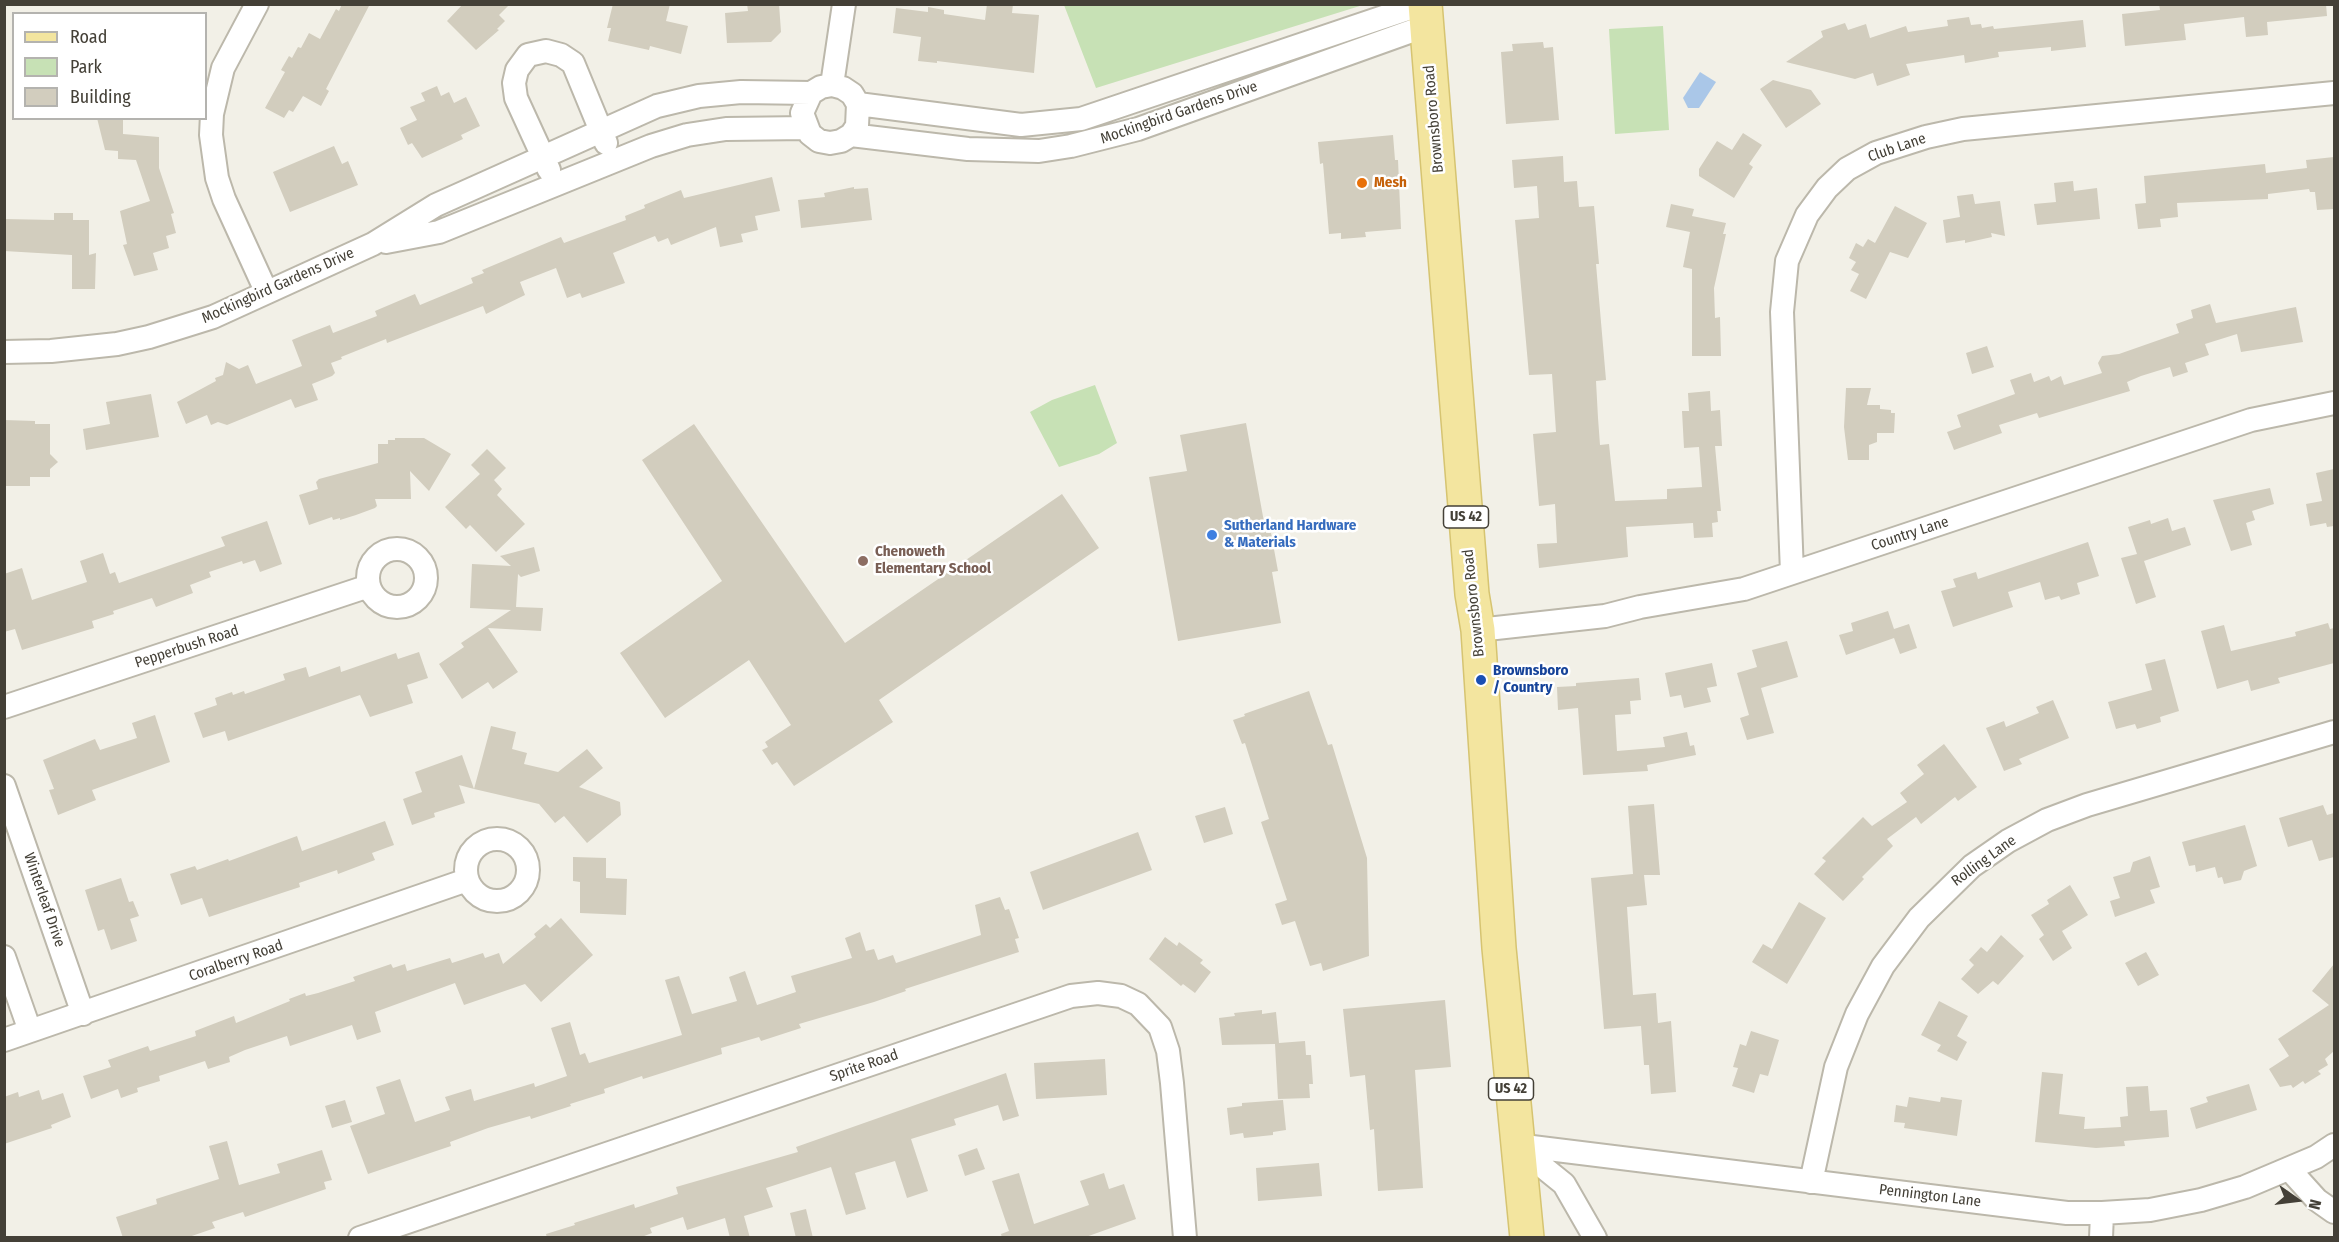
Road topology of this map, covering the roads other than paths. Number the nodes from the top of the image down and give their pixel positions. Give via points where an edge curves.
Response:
1 (257, 4) edge
2 (844, 4) edge
3 (1424, 12) edge
4 (822, 89) junction
5 (2334, 93) edge
6 (858, 104) junction
7 (807, 128) junction
8 (601, 131) junction
9 (851, 135) junction
10 (543, 156) junction
11 (613, 161) junction
12 (556, 185) junction
13 (373, 244) junction
14 (266, 291) junction
15 (4, 352) edge
16 (2334, 403) edge
17 (1792, 573) junction
18 (369, 586) dead end
19 (1478, 630) junction
20 (4, 707) edge
21 (2334, 732) edge
22 (4, 786) edge
23 (467, 880) dead end
24 (4, 957) edge
25 (83, 1014) junction
26 (30, 1031) junction
27 (4, 1040) edge
28 (1516, 1145) junction
29 (2334, 1145) edge
30 (2289, 1169) junction
31 (1811, 1182) junction
32 (2334, 1212) edge
33 (2102, 1213) junction
34 (393, 1232) edge
35 (360, 1238) edge
36 (1185, 1238) edge
37 (1527, 1238) edge
38 (1594, 1238) edge
39 (2101, 1238) edge

1 - 14 street via 223,68 211,135 224,199
2 - 4 street
3 - 6 street, Mockingbird Gardens Drive via 1081,119 1021,125
3 - 9 street, Mockingbird Gardens Drive via 1138,129 1080,144 1039,151 968,149
3 - 19 main road, Brownsboro Road / US 42
4 - 6 street via 843,88
4 - 7 street via 802,113
4 - 8 street, Mockingbird Gardens Drive via 699,96 657,106
5 - 17 street, Club Lane via 1963,129 1876,153 1847,169 1807,215 1787,261 1782,312
6 - 9 street via 860,115
7 - 9 street, Mockingbird Gardens Drive via 819,141 830,143
7 - 11 street, Mockingbird Gardens Drive via 765,127 697,134
8 - 10 street, Mockingbird Gardens Drive
8 - 10 street via 573,63 546,51 528,55 517,70 516,98
8 - 11 street
10 - 12 street
10 - 13 street, Mockingbird Gardens Drive via 436,205
11 - 12 street, Mockingbird Gardens Drive
12 - 13 street, Mockingbird Gardens Drive via 439,232
13 - 14 street, Mockingbird Gardens Drive
14 - 15 street, Mockingbird Gardens Drive via 213,317 149,337 82,349
16 - 17 street, Country Lane via 2251,420
17 - 19 street, Country Lane via 1728,593 1605,616
18 - 20 street, Pepperbush Road
19 - 28 main road, Brownsboro Road / US 42
21 - 31 street, Rolling Lane via 2087,805 2047,820 1972,866 1919,918 1883,966 1857,1014 1836,1067
22 - 25 street, Winterleaf Drive
23 - 25 street, Coralberry Road
24 - 26 street
25 - 26 street, Coralberry Road
26 - 27 street, Coralberry Road
28 - 31 street, Pennington Lane
28 - 37 main road, Brownsboro Road / US 42
28 - 38 street via 1564,1184
29 - 30 street, Pennington Lane
30 - 32 street via 2317,1200
30 - 33 street, Pennington Lane via 2201,1200 2150,1210
31 - 33 street, Pennington Lane via 2067,1213
33 - 39 street
34 - 35 street, Sprite Road
34 - 36 street, Sprite Road via 1071,996 1098,993 1122,996 1138,1004 1160,1027 1172,1083

